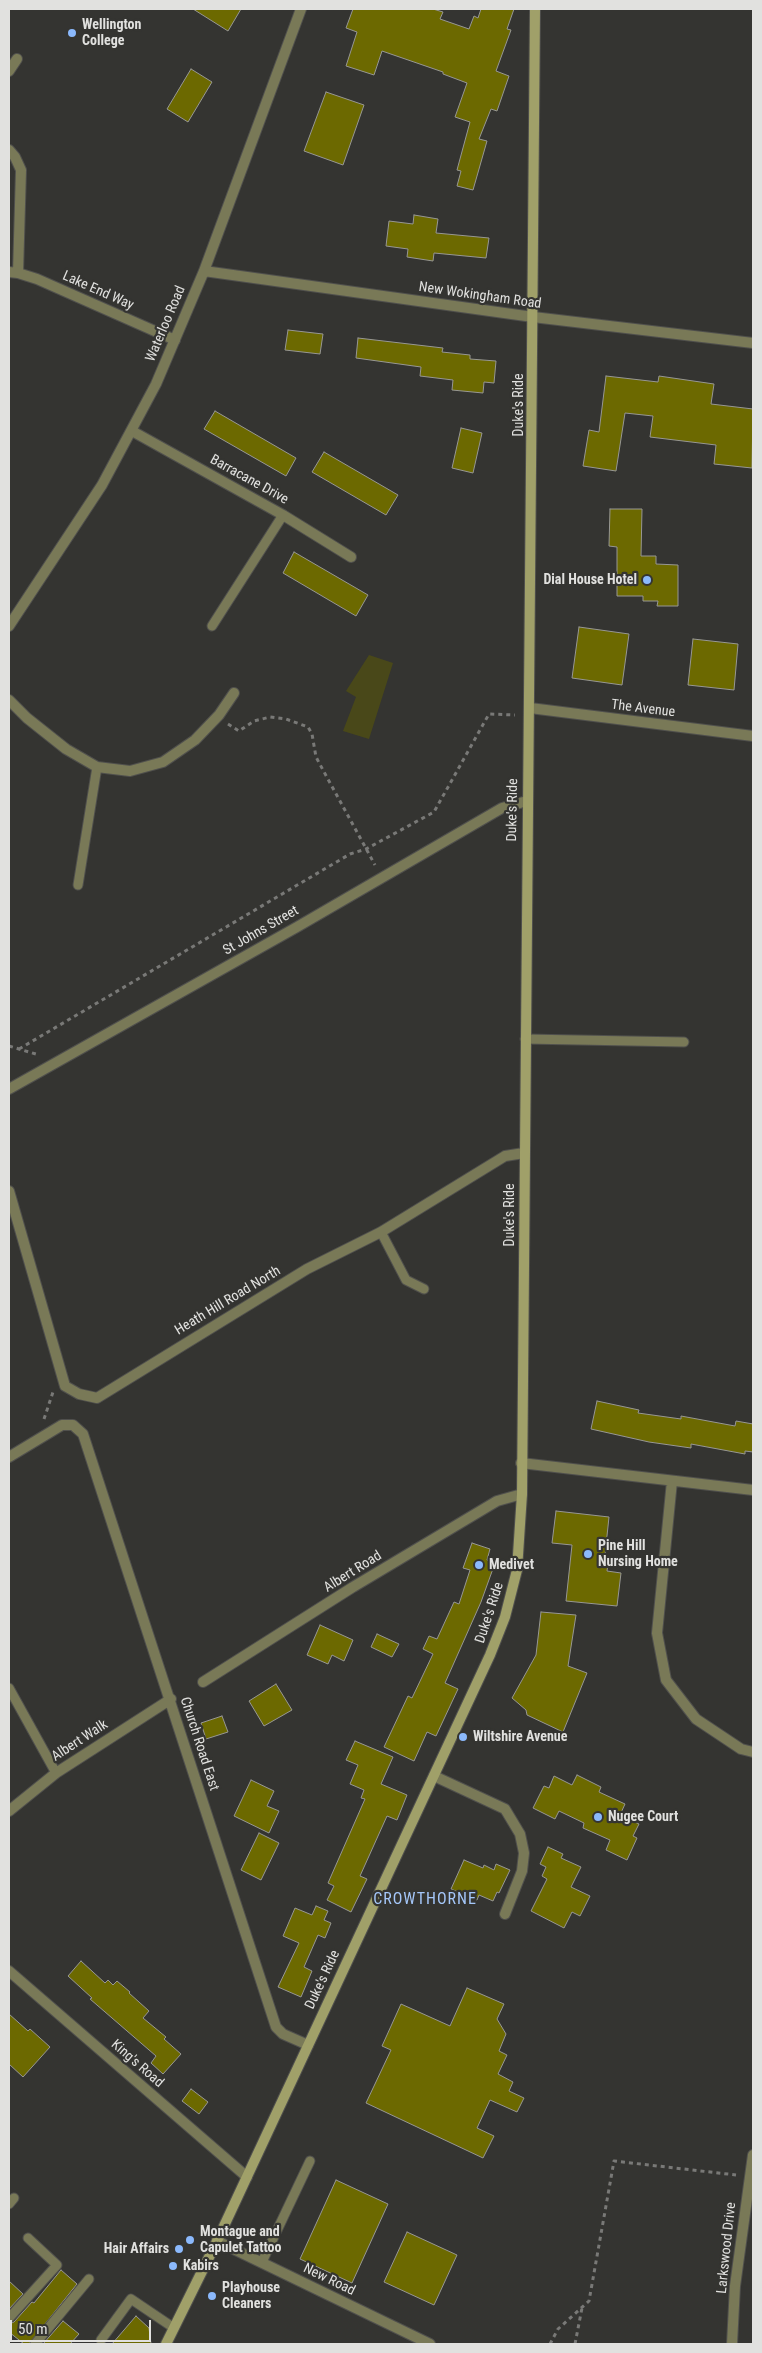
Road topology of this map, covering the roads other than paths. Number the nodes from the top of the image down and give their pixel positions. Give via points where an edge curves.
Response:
1 (301, 9) edge
2 (535, 9) edge
3 (17, 59) dead end
4 (9, 71) edge
5 (9, 150) edge
6 (204, 272) junction
7 (13, 273) edge
8 (533, 317) junction
9 (175, 340) junction
10 (753, 343) edge
11 (132, 430) junction
12 (283, 515) junction
13 (351, 557) dead end
14 (9, 626) edge
15 (212, 626) dead end
16 (234, 693) dead end
17 (9, 700) edge
18 (529, 712) junction
19 (753, 736) edge
20 (97, 767) junction
21 (527, 801) junction
22 (78, 885) dead end
23 (525, 1039) junction
24 (684, 1042) dead end
25 (9, 1089) edge
26 (524, 1153) junction
27 (9, 1191) edge
28 (380, 1232) junction
29 (424, 1289) dead end
30 (9, 1457) edge
31 (521, 1463) junction
32 (672, 1481) junction
33 (753, 1490) edge
34 (522, 1494) junction
35 (203, 1682) dead end
36 (9, 1688) edge
37 (171, 1700) junction
38 (753, 1752) edge
39 (56, 1773) junction
40 (434, 1776) junction
41 (9, 1811) edge
42 (505, 1914) dead end
43 (9, 1972) edge
44 (308, 2046) junction
45 (753, 2155) edge
46 (310, 2161) dead end
47 (247, 2177) junction
48 (28, 2238) dead end
49 (217, 2241) junction
50 (262, 2262) junction
51 (89, 2278) dead end
52 (9, 2318) edge
53 (174, 2328) junction
54 (101, 2340) dead end
55 (35, 2344) edge
56 (166, 2344) edge
57 (430, 2344) edge
58 (732, 2344) edge

1 - 6 street, Waterloo Road
2 - 8 main road, Duke's Ride
3 - 4 street
5 - 7 street via 21,170
6 - 8 street, New Wokingham Road
6 - 9 street, Waterloo Road
7 - 9 street, Lake End Way via 38,279
8 - 10 street, New Wokingham Road
8 - 18 main road, Duke's Ride
9 - 11 street, Waterloo Road
11 - 12 street, Barracane Drive
11 - 14 street, Waterloo Road via 102,485
12 - 13 street, Barracane Drive
12 - 15 lane
16 - 20 street via 219,715 195,740 163,762 130,771
17 - 20 street via 66,749
18 - 19 street, The Avenue
18 - 21 main road, Duke's Ride
20 - 22 lane
21 - 23 main road, Duke's Ride
21 - 25 street, St Johns Street via 502,808
23 - 24 lane
23 - 26 main road, Duke's Ride
26 - 28 street, Heath Hill Road North via 505,1156
26 - 31 main road, Duke's Ride
27 - 28 street, Heath Hill Road North via 65,1386 79,1394 97,1398 307,1270
28 - 29 lane via 406,1280
30 - 37 street, Church Road East via 62,1425 74,1425 83,1434
31 - 32 street
31 - 34 main road, Duke's Ride
32 - 33 street
32 - 38 street via 657,1633 666,1680 696,1719 741,1749
34 - 35 street, Albert Road via 496,1501
34 - 40 main road, Duke's Ride via 520,1548 513,1591 490,1655
36 - 39 lane
37 - 39 street, Albert Walk
37 - 44 street, Church Road East via 276,2027
39 - 41 street, Albert Walk
40 - 42 street via 505,1809 520,1834 524,1853 522,1871
40 - 44 main road, Duke's Ride
43 - 47 street, King's Road
44 - 47 main road, Duke's Ride
45 - 58 street, Larkswood Drive via 735,2286
46 - 50 lane
47 - 49 main road, Duke's Ride
48 - 52 lane via 57,2265
49 - 50 street, New Road
49 - 53 main road, Duke's Ride
50 - 57 street, New Road
51 - 55 lane
53 - 54 lane via 131,2299
53 - 56 main road, Duke's Ride

